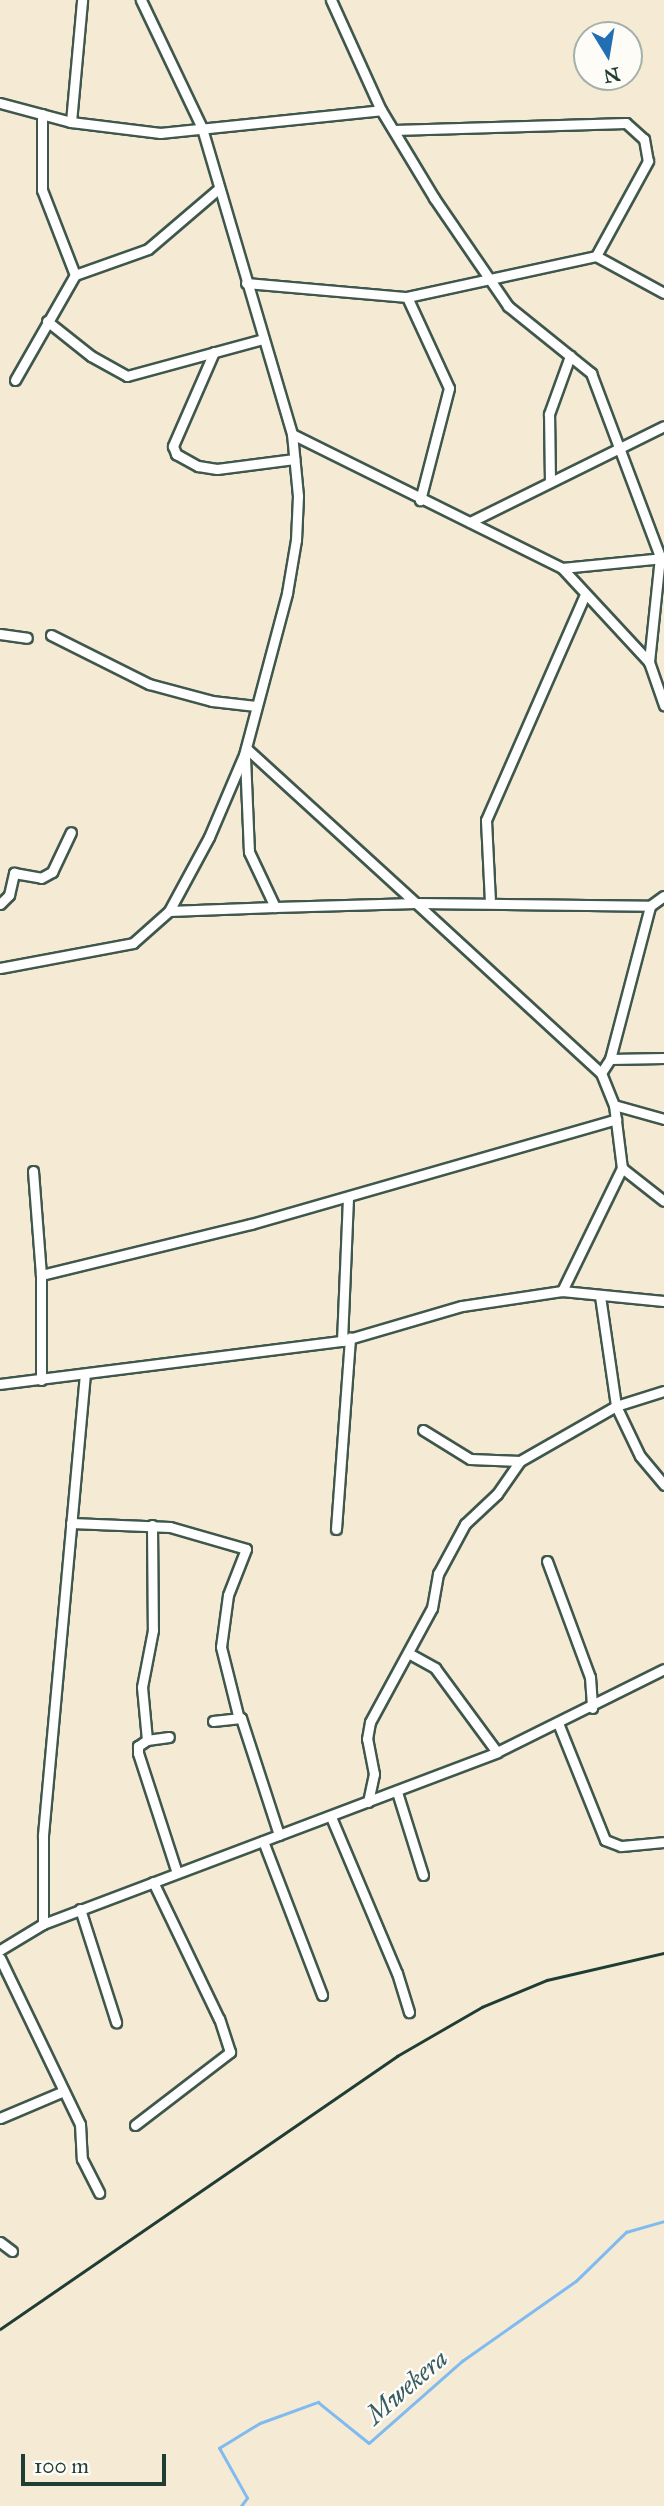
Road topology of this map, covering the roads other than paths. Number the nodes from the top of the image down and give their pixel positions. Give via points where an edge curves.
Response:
1 (82, 0) edge
2 (141, 0) edge
3 (331, 0) edge
4 (0, 103) edge
5 (382, 110) junction
6 (42, 114) junction
7 (71, 121) junction
8 (202, 128) junction
9 (394, 130) junction
10 (218, 190) junction
11 (596, 256) junction
12 (75, 275) junction
13 (491, 282) junction
14 (246, 283) junction
15 (664, 293) edge
16 (407, 297) junction
17 (47, 321) junction
18 (263, 339) junction
19 (214, 352) junction
20 (570, 356) junction
21 (15, 380) dead end
22 (664, 426) edge
23 (292, 434) junction
24 (617, 448) junction
25 (295, 459) junction
26 (550, 482) junction
27 (420, 500) junction
28 (470, 522) junction
29 (662, 558) edge
30 (562, 568) junction
31 (584, 597) junction
32 (0, 634) edge
33 (51, 635) dead end
34 (27, 638) dead end
35 (649, 662) junction
36 (664, 705) edge
37 (256, 706) junction
38 (245, 751) junction
39 (71, 832) dead end
40 (664, 896) edge
41 (491, 902) junction
42 (416, 903) junction
43 (0, 904) edge
44 (650, 906) junction
45 (275, 907) junction
46 (169, 911) junction
47 (0, 968) edge
48 (664, 1058) edge
49 (610, 1059) junction
50 (601, 1073) junction
51 (614, 1105) junction
52 (616, 1119) junction
53 (664, 1119) edge
54 (622, 1168) junction
55 (33, 1171) dead end
56 (348, 1197) junction
57 (664, 1202) edge
58 (41, 1275) junction
59 (562, 1291) junction
60 (600, 1296) junction
61 (664, 1301) edge
62 (346, 1340) junction
63 (85, 1376) junction
64 (41, 1380) junction
65 (0, 1384) edge
66 (664, 1391) edge
67 (615, 1406) junction
68 (423, 1430) dead end
69 (520, 1461) junction
70 (664, 1485) edge
71 (71, 1523) junction
72 (152, 1525) junction
73 (336, 1528) dead end
74 (547, 1561) dead end
75 (410, 1654) junction
76 (664, 1670) edge
77 (592, 1708) junction
78 (239, 1715) junction
79 (213, 1721) dead end
80 (558, 1723) junction
81 (169, 1737) dead end
82 (147, 1740) junction
83 (497, 1752) junction
84 (397, 1792) junction
85 (368, 1802) junction
86 (331, 1816) junction
87 (279, 1835) junction
88 (263, 1842) junction
89 (664, 1842) edge
90 (177, 1873) junction
91 (423, 1875) dead end
92 (153, 1882) junction
93 (80, 1909) junction
94 (43, 1924) junction
95 (0, 1950) edge
96 (0, 1958) edge
97 (322, 1995) dead end
98 (409, 2012) dead end
99 (116, 2022) dead end
100 (64, 2091) junction
101 (0, 2118) edge
102 (135, 2125) dead end
103 (99, 2193) dead end
104 (0, 2242) edge
105 (12, 2251) dead end

1 - 7 street
2 - 8 street
3 - 5 street
4 - 6 street
5 - 8 street
5 - 9 street
6 - 7 street
6 - 12 street via 42,190
7 - 8 street via 129,131
8 - 10 street
9 - 11 street via 626,123 644,139 648,161
9 - 13 street
10 - 12 street via 148,249
10 - 14 street
11 - 13 street
11 - 15 street
12 - 17 street
13 - 16 street
13 - 20 street via 508,306
14 - 16 street
14 - 18 street
16 - 27 street via 449,388
17 - 19 street via 91,356 127,376
17 - 21 street
18 - 19 street
18 - 23 street
19 - 25 street via 173,446 176,454 198,466 217,469
20 - 24 street via 591,373
20 - 26 street via 549,414
22 - 24 street
23 - 25 street
23 - 27 street
24 - 26 street
24 - 29 street
25 - 37 street via 296,540 287,593
26 - 28 street
27 - 28 street
28 - 30 street
29 - 30 street
29 - 35 street
30 - 31 street
31 - 35 street
31 - 41 street via 486,820
32 - 34 street
33 - 37 street via 149,684 212,701
35 - 36 street
37 - 38 street
38 - 42 street
38 - 45 street via 249,852
38 - 46 street via 209,836
39 - 43 street via 52,872 41,878 15,873 9,895
40 - 44 street
41 - 42 street
41 - 44 street
42 - 45 street
42 - 50 street
44 - 49 street
45 - 46 street
46 - 47 street via 133,943
48 - 49 street
49 - 50 street
50 - 51 street
51 - 52 street
51 - 53 street
52 - 54 street
52 - 56 street
54 - 57 street
54 - 59 street
55 - 58 street
56 - 58 street
56 - 62 street
58 - 64 street
59 - 60 street
59 - 62 street via 462,1306
60 - 61 street
60 - 67 street
62 - 63 street
62 - 73 street
63 - 64 street
63 - 71 street
64 - 65 street
66 - 67 street
67 - 69 street
67 - 70 street via 640,1456
68 - 69 street via 470,1459
69 - 75 street via 451,1546 434,1587 435,1601
71 - 72 street
71 - 94 street via 61,1677 43,1835
72 - 78 street via 219,1540 248,1552 228,1595 221,1647
72 - 82 street via 153,1630 142,1687
74 - 77 street via 590,1677
75 - 83 street via 435,1668
75 - 85 street via 370,1722 367,1739 374,1774
76 - 77 street
77 - 80 street
78 - 79 street
78 - 87 street
80 - 83 street
80 - 89 street via 605,1840 621,1846
81 - 82 street
82 - 90 street via 138,1746 138,1752
83 - 84 street
84 - 85 street
84 - 91 street
85 - 86 street
86 - 87 street
86 - 98 street
87 - 88 street
88 - 90 street
88 - 97 street
90 - 92 street
92 - 93 street
92 - 102 street via 219,2019 230,2052
93 - 94 street
93 - 99 street
94 - 95 street
96 - 100 street
100 - 101 street
100 - 103 street via 80,2124 82,2159
104 - 105 street

